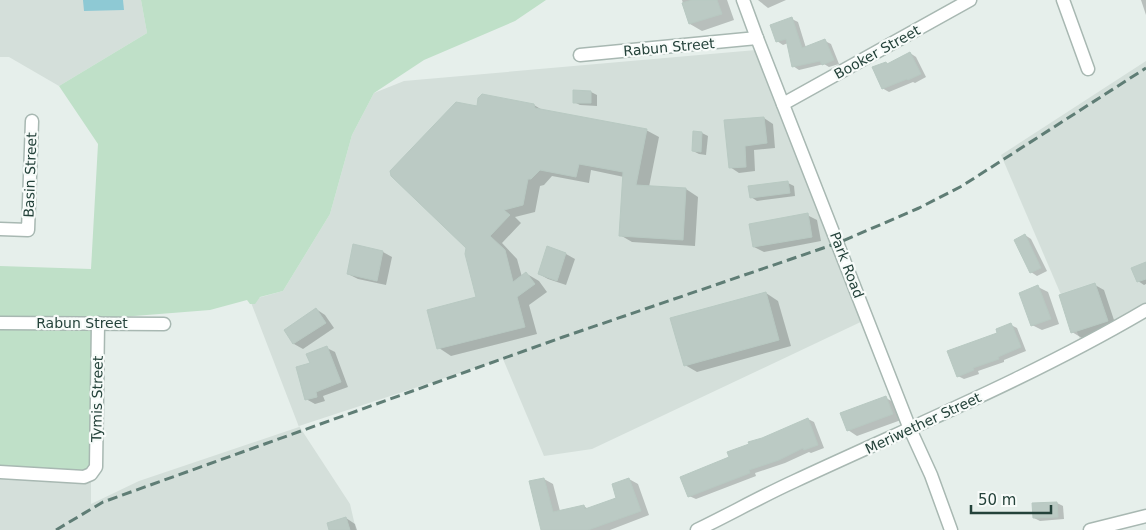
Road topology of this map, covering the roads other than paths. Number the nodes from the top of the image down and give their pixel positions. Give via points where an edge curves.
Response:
1 (743, 0) edge
2 (970, 0) edge
3 (1063, 0) edge
4 (757, 38) junction
5 (580, 55) dead end
6 (1088, 69) dead end
7 (783, 104) junction
8 (32, 121) dead end
9 (0, 229) edge
10 (1146, 310) edge
11 (0, 323) edge
12 (98, 323) junction
13 (164, 324) dead end
14 (910, 429) junction
15 (0, 472) edge
16 (1146, 516) edge
17 (697, 530) edge
18 (951, 530) edge
19 (1090, 530) edge

1 - 4 street, Park Road
2 - 7 street, Booker Street
3 - 6 street
4 - 5 street, Rabun Street
4 - 7 street, Park Road
7 - 14 street, Park Road
8 - 9 street, Basin Street via 28,230
10 - 14 street, Meriwether Street via 1018,379
11 - 12 street, Rabun Street
12 - 13 street, Rabun Street
12 - 15 street, Tymis Street via 96,467 84,477
14 - 17 street, Meriwether Street
14 - 18 street, Park Road
16 - 19 street

